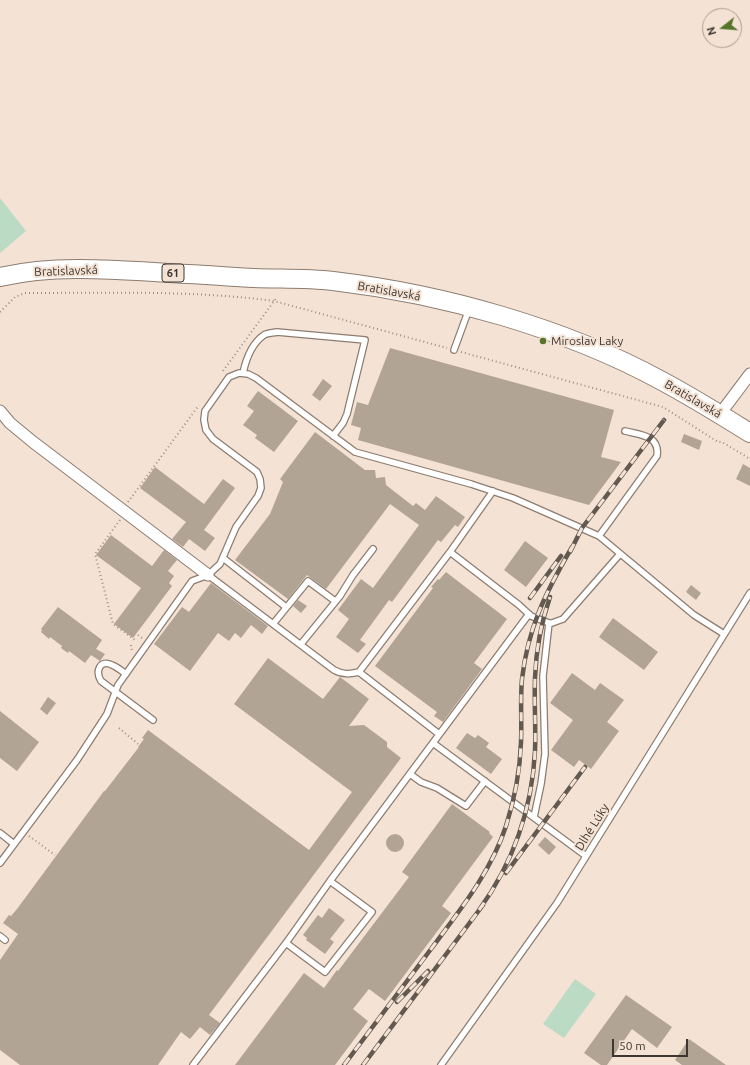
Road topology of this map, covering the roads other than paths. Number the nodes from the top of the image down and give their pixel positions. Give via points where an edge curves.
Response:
1 (0, 277) edge
2 (470, 308) junction
3 (454, 350) dead end
4 (243, 374) junction
5 (750, 374) edge
6 (0, 411) edge
7 (720, 414) junction
8 (625, 431) dead end
9 (750, 433) edge
10 (334, 436) junction
11 (493, 491) junction
12 (599, 536) junction
13 (373, 549) dead end
14 (450, 552) junction
15 (620, 554) junction
16 (223, 558) junction
17 (208, 575) junction
18 (750, 593) edge
19 (335, 601) junction
20 (286, 607) junction
21 (529, 614) junction
22 (549, 623) junction
23 (273, 624) junction
24 (724, 634) junction
25 (300, 644) junction
26 (360, 672) junction
27 (126, 674) junction
28 (116, 691) junction
29 (153, 720) dead end
30 (439, 734) junction
31 (433, 743) junction
32 (410, 774) junction
33 (485, 781) junction
34 (534, 817) junction
35 (0, 833) edge
36 (14, 844) junction
37 (586, 856) junction
38 (0, 863) edge
39 (330, 881) junction
40 (286, 943) junction
41 (193, 1065) edge
42 (441, 1065) edge

1 - 2 main road, Bratislavská / 61 via 47,270 94,269 331,281 392,290
2 - 3 lane
2 - 7 main road, Bratislavská / 61 via 528,325 594,350 662,381
4 - 10 lane via 256,378
4 - 10 lane via 246,359 255,344 265,335 276,332 365,340 347,414
4 - 16 lane via 229,377 205,411 204,420 206,430 213,439 257,472 260,479 261,488 258,496 236,527
5 - 7 street
6 - 17 street via 36,445
7 - 9 main road, Bratislavská / 61
8 - 12 lane via 655,441 658,448 657,456
10 - 11 lane via 355,452
11 - 12 lane
11 - 14 lane
12 - 15 lane
13 - 19 lane
14 - 21 lane
14 - 26 lane
15 - 22 lane via 562,619
15 - 24 lane via 694,615
16 - 17 lane
16 - 20 lane
17 - 23 lane
17 - 27 lane via 192,582
18 - 24 lane, Dlhé Lúky
19 - 20 lane via 308,581
19 - 25 lane
20 - 23 lane
21 - 22 lane
21 - 30 lane
22 - 34 lane via 544,676 545,754
23 - 25 lane
24 - 37 lane, Dlhé Lúky
25 - 26 lane via 341,673
26 - 30 lane
27 - 28 lane
27 - 28 lane via 106,663 98,670 98,676 102,681
28 - 29 lane
28 - 36 lane via 107,714 77,760
30 - 31 lane
31 - 32 lane
31 - 33 lane
32 - 33 lane via 466,806
32 - 39 lane
33 - 34 lane
34 - 37 lane
35 - 36 lane
36 - 38 lane
37 - 42 lane, Dlhé Lúky via 557,903
39 - 40 lane
39 - 40 lane via 372,912 325,972
40 - 41 lane

